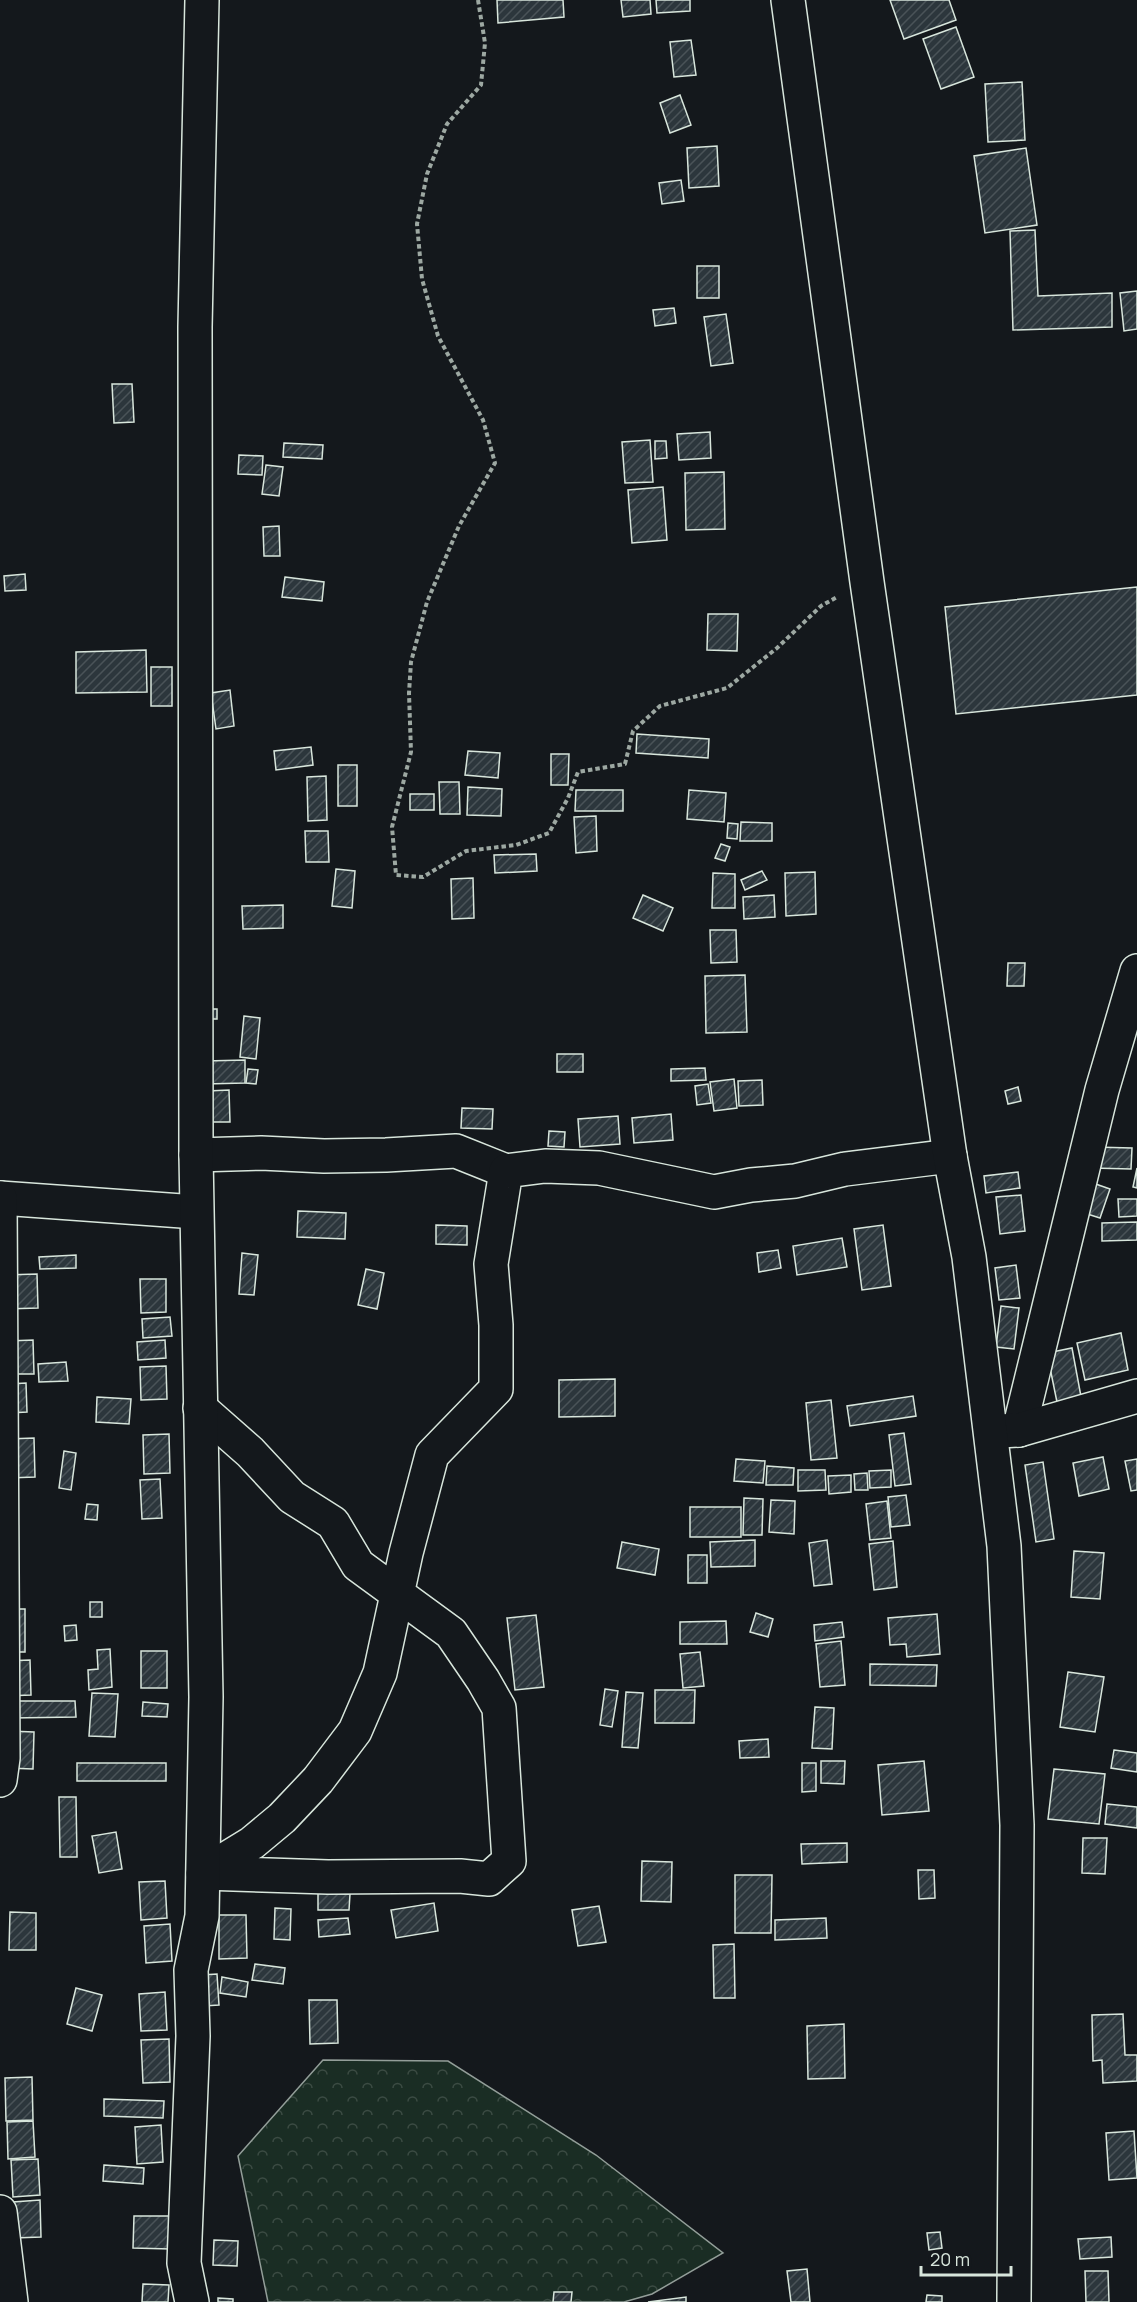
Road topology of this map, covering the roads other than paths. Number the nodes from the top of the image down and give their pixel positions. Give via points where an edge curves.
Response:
1 (202, 0) edge
2 (788, 0) edge
3 (1137, 971) edge
4 (196, 1155) junction
5 (950, 1156) junction
6 (506, 1171) junction
7 (0, 1198) edge
8 (196, 1212) junction
9 (1137, 1396) edge
10 (200, 1408) junction
11 (1005, 1431) junction
12 (398, 1594) junction
13 (0, 1780) edge
14 (202, 1873) junction
15 (0, 2212) edge
16 (11, 2302) edge
17 (192, 2302) edge
18 (1014, 2302) edge

1 - 4 main road via 195,327
2 - 5 main road
3 - 11 main road
4 - 6 main road via 456,1151
4 - 8 main road
5 - 6 main road via 714,1192 599,1168 545,1166
5 - 11 main road
6 - 12 main road via 491,1264 496,1389 432,1455
7 - 8 main road
7 - 13 main road
8 - 10 main road
9 - 11 main road
10 - 12 main road via 250,1452 292,1497 333,1523 358,1565
10 - 14 main road via 206,1697
11 - 18 main road via 1004,1546 1017,1824
12 - 14 main road via 380,1673 355,1731 318,1780 282,1818 252,1843
12 - 14 main road via 451,1633 499,1708 509,1861 489,1879
14 - 17 main road via 202,1916 191,1970 193,2036 184,2263
15 - 16 main road

